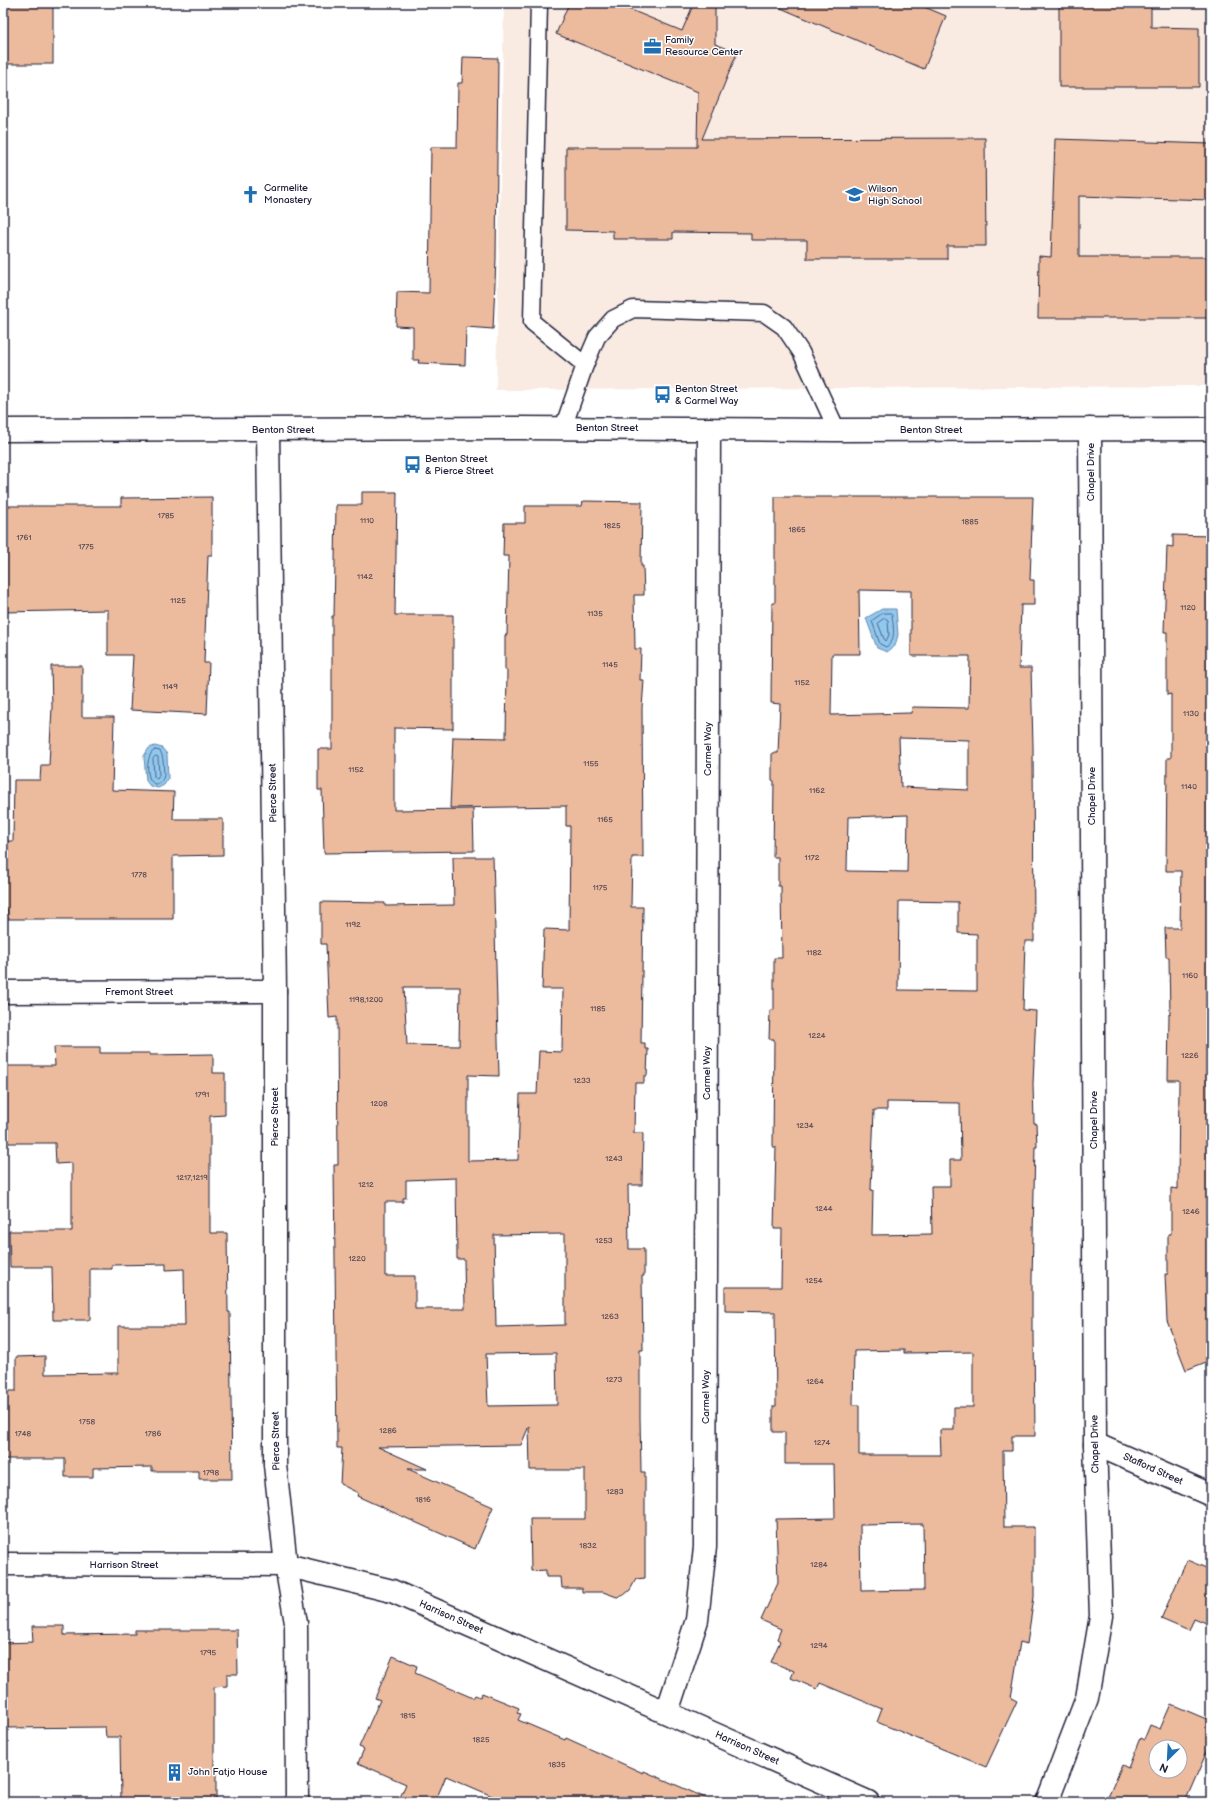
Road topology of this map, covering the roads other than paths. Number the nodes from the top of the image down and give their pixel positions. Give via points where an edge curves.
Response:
1 (539, 3) edge
2 (585, 365) junction
3 (563, 428) junction
4 (709, 429) junction
5 (1090, 429) junction
6 (1211, 429) edge
7 (3, 430) edge
8 (268, 430) junction
9 (837, 430) junction
10 (275, 991) junction
11 (3, 992) edge
12 (1095, 1444) junction
13 (1211, 1494) edge
14 (3, 1564) edge
15 (286, 1565) junction
16 (667, 1712) junction
17 (297, 1802) edge
18 (868, 1802) edge
19 (1047, 1802) edge

1 - 2 lane via 532,322
2 - 3 lane
2 - 9 lane via 601,332 613,319 633,309 764,313 784,327 801,352
3 - 4 street, Benton Street
3 - 8 street, Benton Street
4 - 9 street, Benton Street
4 - 16 street, Carmel Way via 705,1548 698,1620
5 - 6 street, Benton Street
5 - 9 street, Benton Street
5 - 12 street, Chapel Drive
7 - 8 street, Benton Street
8 - 10 street, Pierce Street
10 - 11 street, Fremont Street
10 - 15 street, Pierce Street via 275,1465
12 - 13 street, Stafford Street
12 - 19 street, Chapel Drive via 1101,1616 1087,1698
14 - 15 street, Harrison Street
15 - 16 street, Harrison Street via 392,1591
15 - 17 street, Pierce Street via 296,1624
16 - 18 street, Harrison Street

